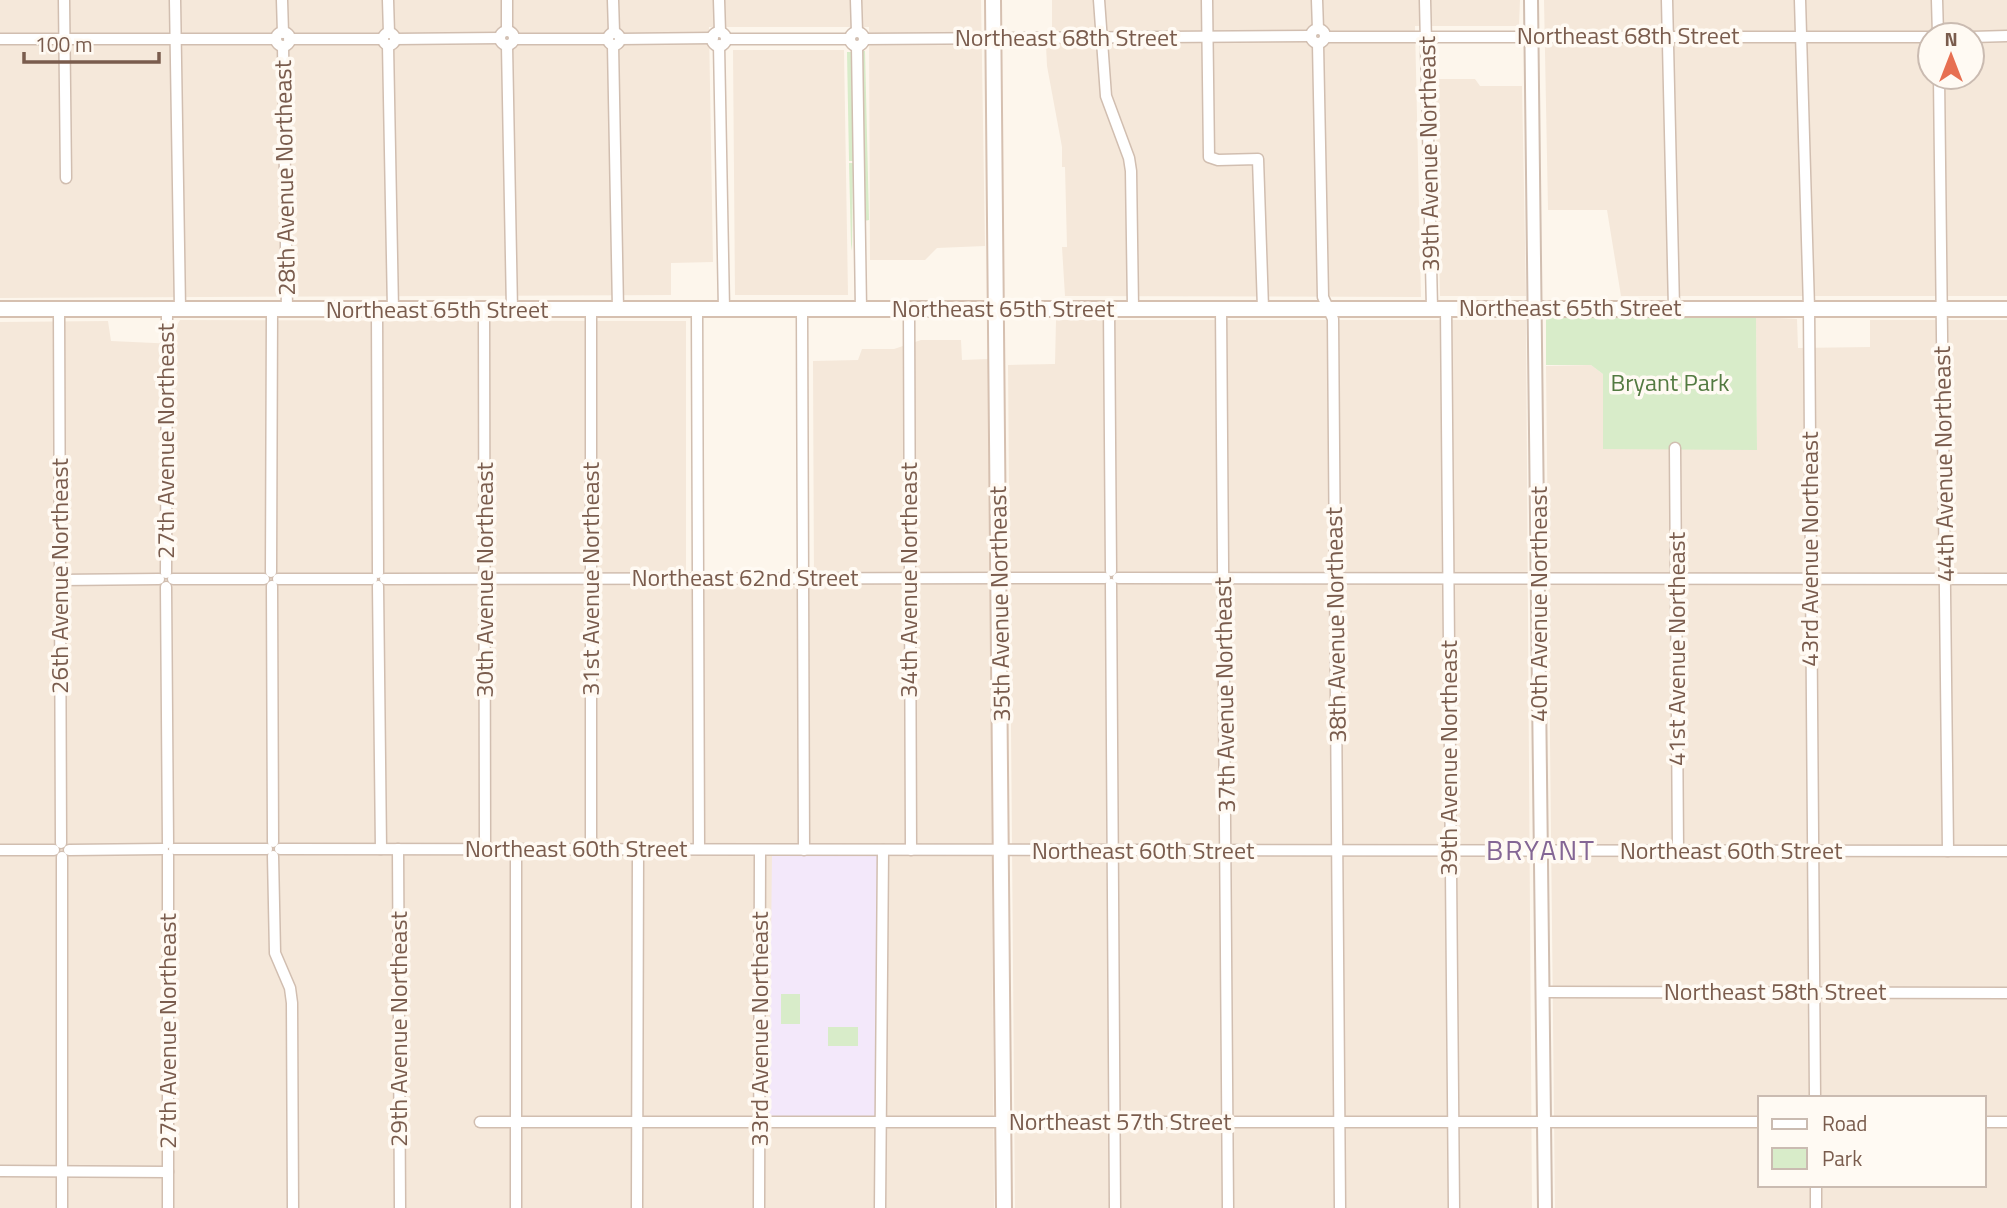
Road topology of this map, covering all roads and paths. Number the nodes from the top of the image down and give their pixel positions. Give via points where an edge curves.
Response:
1 (64, 0) edge
2 (175, 0) edge
3 (282, 0) edge
4 (388, 0) edge
5 (507, 0) edge
6 (613, 0) edge
7 (719, 0) edge
8 (856, 0) edge
9 (993, 0) edge
10 (1099, 0) edge
11 (1207, 0) edge
12 (1317, 0) edge
13 (1425, 0) edge
14 (1531, 0) edge
15 (1667, 0) edge
16 (1800, 0) edge
17 (1937, 0) edge
18 (1938, 21) edge
19 (1668, 35) junction
20 (1801, 35) junction
21 (1318, 36) junction
22 (2007, 36) edge
23 (993, 37) junction
24 (1100, 37) junction
25 (1207, 37) junction
26 (1426, 37) junction
27 (1531, 37) junction
28 (1916, 37) edge
29 (1986, 37) edge
30 (507, 38) junction
31 (719, 38) junction
32 (0, 39) edge
33 (64, 39) junction
34 (176, 39) junction
35 (283, 39) junction
36 (388, 39) junction
37 (613, 39) junction
38 (857, 39) junction
39 (1939, 91) edge
40 (66, 178) dead end
41 (1221, 308) junction
42 (1263, 308) junction
43 (1329, 308) junction
44 (1439, 308) junction
45 (1536, 308) junction
46 (1674, 308) junction
47 (1809, 308) junction
48 (1943, 308) junction
49 (0, 309) edge
50 (59, 309) junction
51 (173, 309) junction
52 (272, 309) junction
53 (590, 309) junction
54 (618, 309) junction
55 (697, 309) junction
56 (723, 309) junction
57 (861, 309) junction
58 (909, 309) junction
59 (998, 309) junction
60 (1109, 309) junction
61 (1133, 309) junction
62 (2007, 309) edge
63 (287, 310) junction
64 (377, 310) junction
65 (393, 310) junction
66 (484, 310) junction
67 (512, 310) junction
68 (802, 310) junction
69 (1675, 448) dead end
70 (999, 576) junction
71 (804, 577) junction
72 (908, 577) junction
73 (1111, 578) junction
74 (1224, 578) junction
75 (1335, 578) junction
76 (166, 579) junction
77 (271, 579) junction
78 (378, 579) junction
79 (485, 579) junction
80 (590, 579) junction
81 (697, 579) junction
82 (1448, 579) junction
83 (1811, 579) junction
84 (1946, 579) junction
85 (2007, 579) edge
86 (60, 580) junction
87 (1538, 580) junction
88 (1676, 580) junction
89 (168, 849) junction
90 (273, 849) junction
91 (381, 849) junction
92 (398, 849) junction
93 (485, 849) junction
94 (699, 849) junction
95 (0, 850) edge
96 (62, 850) junction
97 (516, 850) junction
98 (591, 850) junction
99 (638, 850) junction
100 (760, 850) junction
101 (804, 850) junction
102 (883, 850) junction
103 (911, 850) junction
104 (1002, 850) junction
105 (1115, 850) junction
106 (1449, 850) junction
107 (1678, 850) junction
108 (1813, 850) junction
109 (1226, 851) junction
110 (1339, 851) junction
111 (1541, 851) junction
112 (1948, 851) junction
113 (2007, 851) edge
114 (1543, 992) junction
115 (1814, 992) junction
116 (2007, 993) edge
117 (1815, 1096) edge
118 (480, 1122) dead end
119 (516, 1122) junction
120 (638, 1122) junction
121 (759, 1122) junction
122 (1003, 1122) junction
123 (1115, 1122) junction
124 (1228, 1122) junction
125 (1453, 1122) junction
126 (1545, 1122) junction
127 (1758, 1122) edge
128 (1986, 1122) edge
129 (2007, 1122) edge
130 (880, 1123) junction
131 (1340, 1123) junction
132 (0, 1171) edge
133 (62, 1172) junction
134 (168, 1172) junction
135 (1816, 1187) edge
136 (62, 1208) edge
137 (168, 1208) edge
138 (293, 1208) edge
139 (400, 1208) edge
140 (516, 1208) edge
141 (637, 1208) edge
142 (759, 1208) edge
143 (880, 1208) edge
144 (1004, 1208) edge
145 (1115, 1208) edge
146 (1228, 1208) edge
147 (1340, 1208) edge
148 (1454, 1208) edge
149 (1545, 1208) edge
150 (1816, 1208) edge

1 - 33 street
2 - 34 street, 27th Avenue Northeast
3 - 35 street, 28th Avenue Northeast
4 - 36 street
5 - 30 street
6 - 37 street
7 - 31 street
8 - 38 street
9 - 23 main road, 35th Avenue Northeast
10 - 24 street
11 - 25 street
12 - 21 street, 38th Avenue Northeast
13 - 26 street, 39th Avenue Northeast
14 - 27 street, 40th Avenue Northeast
15 - 19 street
16 - 20 street, 43rd Avenue Northeast
17 - 18 street
19 - 20 street, Northeast 68th Street
19 - 27 street, Northeast 68th Street
19 - 46 street
20 - 28 street, Northeast 68th Street
20 - 47 street, 43rd Avenue Northeast
21 - 25 street, Northeast 68th Street
21 - 26 street, Northeast 68th Street
21 - 43 street, 38th Avenue Northeast via 1323,297
22 - 29 street
23 - 24 street, Northeast 68th Street
23 - 38 street, Northeast 68th Street
23 - 59 main road, 35th Avenue Northeast
24 - 25 street, Northeast 68th Street
24 - 61 street via 1106,96 1129,158
25 - 42 street via 1209,157 1258,159
26 - 27 street, Northeast 68th Street
26 - 44 street, 39th Avenue Northeast
27 - 45 street, 40th Avenue Northeast
30 - 36 street, Northeast 68th Street
30 - 37 street, Northeast 68th Street
30 - 67 street
31 - 37 street, Northeast 68th Street
31 - 38 street, Northeast 68th Street
31 - 56 street
32 - 33 street, Northeast 68th Street
33 - 34 street, Northeast 68th Street
33 - 40 street
34 - 35 street, Northeast 68th Street
34 - 51 street, 27th Avenue Northeast
35 - 36 street, Northeast 68th Street
35 - 63 street, 28th Avenue Northeast
36 - 65 street
37 - 54 street
38 - 57 street
39 - 48 street, 44th Avenue Northeast
41 - 42 main road, Northeast 65th Street
41 - 61 main road, Northeast 65th Street
41 - 74 street, 37th Avenue Northeast
42 - 43 main road, Northeast 65th Street
43 - 44 main road, Northeast 65th Street
43 - 75 street, 38th Avenue Northeast via 1333,319
44 - 45 main road, Northeast 65th Street
44 - 82 street, 39th Avenue Northeast
45 - 46 main road, Northeast 65th Street
45 - 87 street, 40th Avenue Northeast
46 - 47 main road, Northeast 65th Street
47 - 48 main road, Northeast 65th Street
47 - 83 street, 43rd Avenue Northeast
48 - 62 main road, Northeast 65th Street
48 - 84 street, 44th Avenue Northeast
49 - 50 main road, Northeast 65th Street
50 - 51 main road, Northeast 65th Street
50 - 86 street, 26th Avenue Northeast
51 - 52 main road, Northeast 65th Street
51 - 76 street, 27th Avenue Northeast
52 - 63 main road, Northeast 65th Street
52 - 77 street, 28th Avenue Northeast
53 - 54 main road, Northeast 65th Street
53 - 67 main road, Northeast 65th Street
53 - 80 street, 31st Avenue Northeast
54 - 55 main road, Northeast 65th Street
55 - 56 main road, Northeast 65th Street
55 - 81 street
56 - 68 main road, Northeast 65th Street
57 - 58 main road, Northeast 65th Street
57 - 68 main road, Northeast 65th Street
58 - 59 main road, Northeast 65th Street
58 - 72 street, 34th Avenue Northeast
59 - 60 main road, Northeast 65th Street
59 - 70 main road, 35th Avenue Northeast
60 - 61 main road, Northeast 65th Street
60 - 73 street
63 - 64 main road, Northeast 65th Street
64 - 65 main road, Northeast 65th Street
64 - 78 street
65 - 66 main road, Northeast 65th Street
66 - 67 main road, Northeast 65th Street
66 - 79 street, 30th Avenue Northeast
68 - 71 street
69 - 88 street, 41st Avenue Northeast
70 - 72 street, Northeast 62nd Street
70 - 73 street, Northeast 62nd Street
70 - 104 main road, 35th Avenue Northeast
71 - 72 street, Northeast 62nd Street
71 - 81 street, Northeast 62nd Street
71 - 101 street
72 - 103 street, 34th Avenue Northeast
73 - 74 street, Northeast 62nd Street
73 - 105 street
74 - 75 street, Northeast 62nd Street
74 - 109 street, 37th Avenue Northeast
75 - 82 street, Northeast 62nd Street
75 - 110 street, 38th Avenue Northeast
76 - 77 street, Northeast 62nd Street
76 - 86 street, Northeast 62nd Street
76 - 89 street, 27th Avenue Northeast
77 - 78 street, Northeast 62nd Street
77 - 90 street, 28th Avenue Northeast
78 - 79 street, Northeast 62nd Street
78 - 91 street
79 - 80 street, Northeast 62nd Street
79 - 93 street, 30th Avenue Northeast
80 - 81 street, Northeast 62nd Street
80 - 98 street, 31st Avenue Northeast
81 - 94 street
82 - 87 street, Northeast 62nd Street
82 - 106 street, 39th Avenue Northeast
83 - 84 street, Northeast 62nd Street
83 - 88 street, Northeast 62nd Street
83 - 108 street, 43rd Avenue Northeast
84 - 85 street, Northeast 62nd Street
84 - 112 street, 44th Avenue Northeast
86 - 96 street, 26th Avenue Northeast
87 - 88 street, Northeast 62nd Street
87 - 111 street, 40th Avenue Northeast
88 - 107 street, 41st Avenue Northeast
89 - 90 street, Northeast 60th Street
89 - 96 street, Northeast 60th Street
89 - 134 street, 27th Avenue Northeast
90 - 91 street, Northeast 60th Street
90 - 138 street, 28th Avenue Northeast via 275,953 292,1003
91 - 92 street, Northeast 60th Street
92 - 93 street, Northeast 60th Street
92 - 139 street, 29th Avenue Northeast
93 - 97 street, Northeast 60th Street
94 - 99 street, Northeast 60th Street
94 - 100 street, Northeast 60th Street
95 - 96 street, Northeast 60th Street
96 - 133 street, 26th Avenue Northeast
97 - 98 street, Northeast 60th Street
97 - 119 street
98 - 99 street, Northeast 60th Street
99 - 120 street
100 - 101 street, Northeast 60th Street
100 - 121 street, 33rd Avenue Northeast
101 - 102 street, Northeast 60th Street
102 - 103 street, Northeast 60th Street
102 - 130 street
103 - 104 street, Northeast 60th Street
104 - 105 street, Northeast 60th Street
104 - 122 main road, 35th Avenue Northeast
105 - 109 street, Northeast 60th Street
105 - 123 street
106 - 110 street, Northeast 60th Street
106 - 111 street, Northeast 60th Street
106 - 125 street, 39th Avenue Northeast
107 - 108 street, Northeast 60th Street
107 - 111 street, Northeast 60th Street
108 - 112 street, Northeast 60th Street
108 - 115 street, 43rd Avenue Northeast
109 - 110 street, Northeast 60th Street
109 - 124 street, 37th Avenue Northeast
110 - 131 street, 38th Avenue Northeast
111 - 114 street, 40th Avenue Northeast
112 - 113 street, Northeast 60th Street
114 - 115 street, Northeast 58th Street
114 - 126 street, 40th Avenue Northeast
115 - 116 street, Northeast 58th Street
115 - 117 street, 43rd Avenue Northeast
118 - 119 street, Northeast 57th Street
119 - 120 street, Northeast 57th Street
119 - 140 street
120 - 121 street, Northeast 57th Street
120 - 141 street
121 - 130 street, Northeast 57th Street
121 - 142 street, 33rd Avenue Northeast
122 - 123 street, Northeast 57th Street
122 - 130 street, Northeast 57th Street
122 - 144 main road, 35th Avenue Northeast
123 - 124 street, Northeast 57th Street
123 - 145 street
124 - 131 street, Northeast 57th Street
124 - 146 street, 37th Avenue Northeast
125 - 126 street, Northeast 57th Street
125 - 131 street, Northeast 57th Street
125 - 148 street, 39th Avenue Northeast
126 - 127 street, Northeast 57th Street
126 - 149 street, 40th Avenue Northeast
128 - 129 street
130 - 143 street
131 - 147 street, 38th Avenue Northeast
132 - 133 street
133 - 134 street
133 - 136 street, 26th Avenue Northeast
134 - 137 street, 27th Avenue Northeast
135 - 150 street

